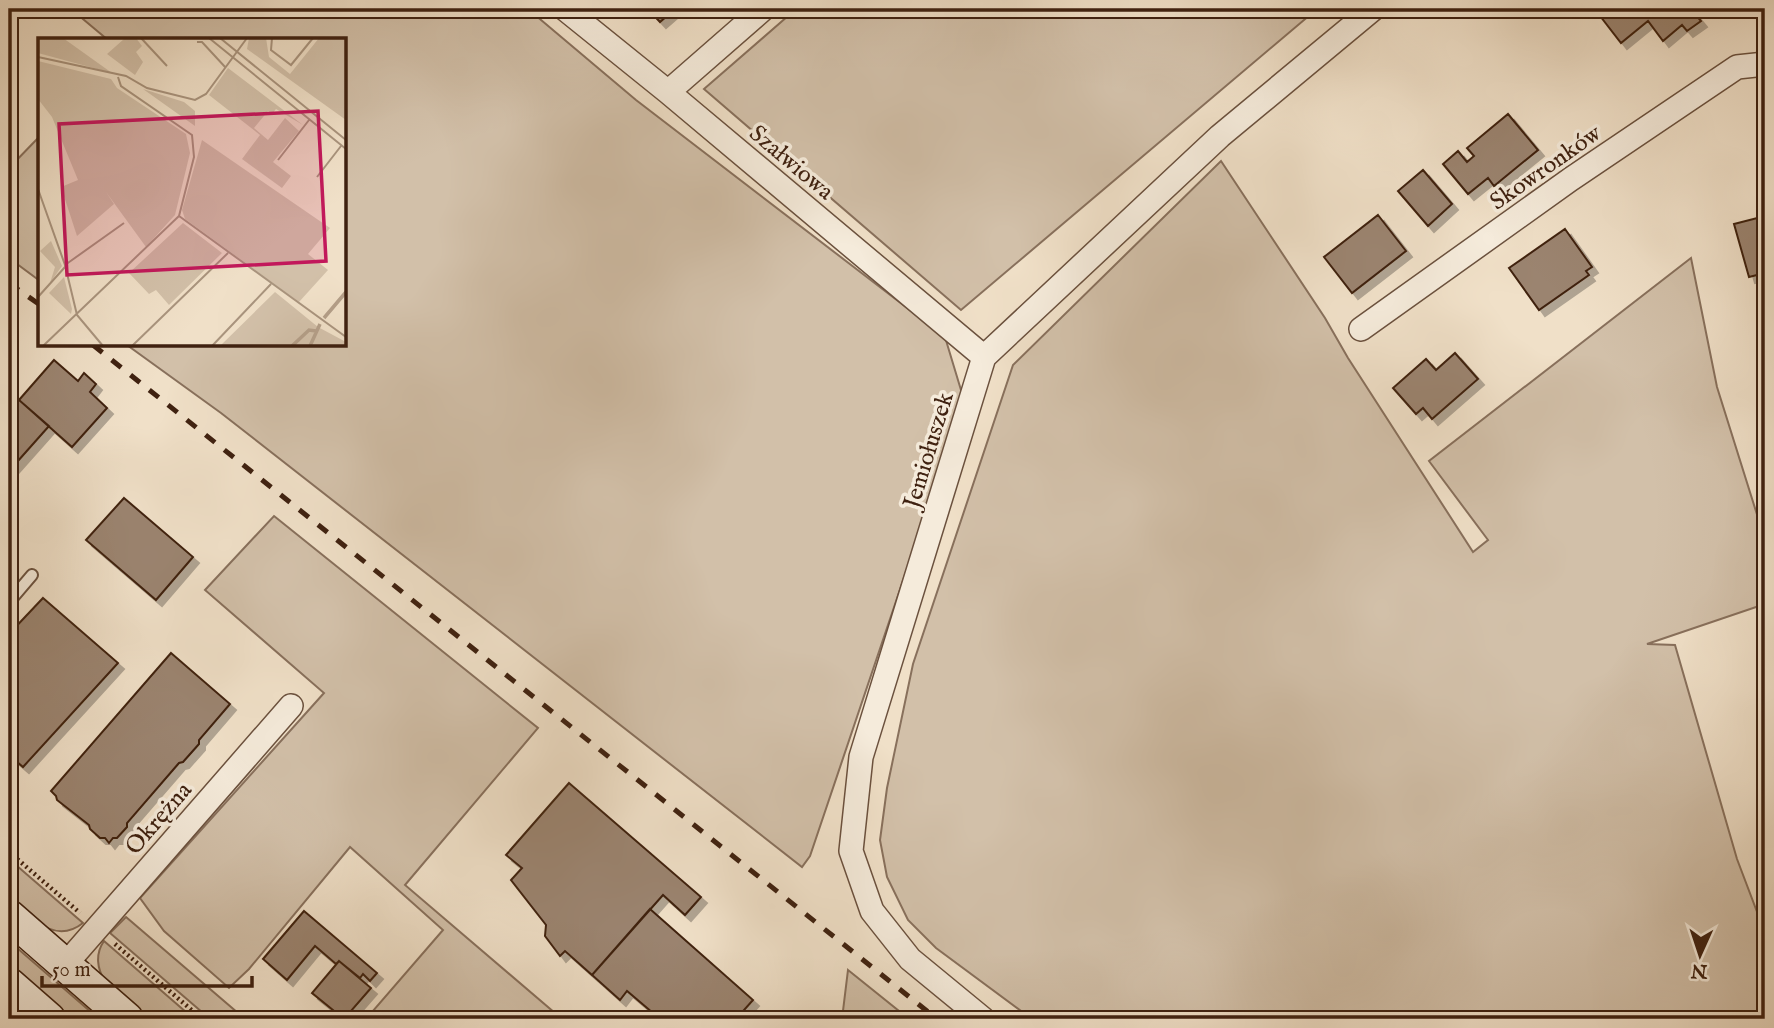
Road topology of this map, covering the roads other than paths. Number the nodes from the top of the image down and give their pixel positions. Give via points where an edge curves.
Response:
1 (565, 9) edge
2 (763, 9) edge
3 (1373, 9) edge
4 (1765, 64) edge
5 (668, 92) junction
6 (1361, 329) dead end
7 (984, 357) junction
8 (32, 575) dead end
9 (9, 602) edge
10 (291, 706) dead end
11 (9, 916) edge
12 (65, 965) junction
13 (9, 984) edge
14 (49, 1019) edge
15 (127, 1019) edge
16 (983, 1019) edge

1 - 5 street, Szałwiowa
2 - 5 street
3 - 7 street, Jemiołuszek via 1220,136
4 - 6 street, Skowronków via 1737,67
5 - 7 street, Szałwiowa
7 - 16 street, Jemiołuszek via 861,757 850,851 872,911 910,959
8 - 9 lane
10 - 12 street, Okrężna
11 - 12 main road
12 - 15 main road
13 - 14 main road

